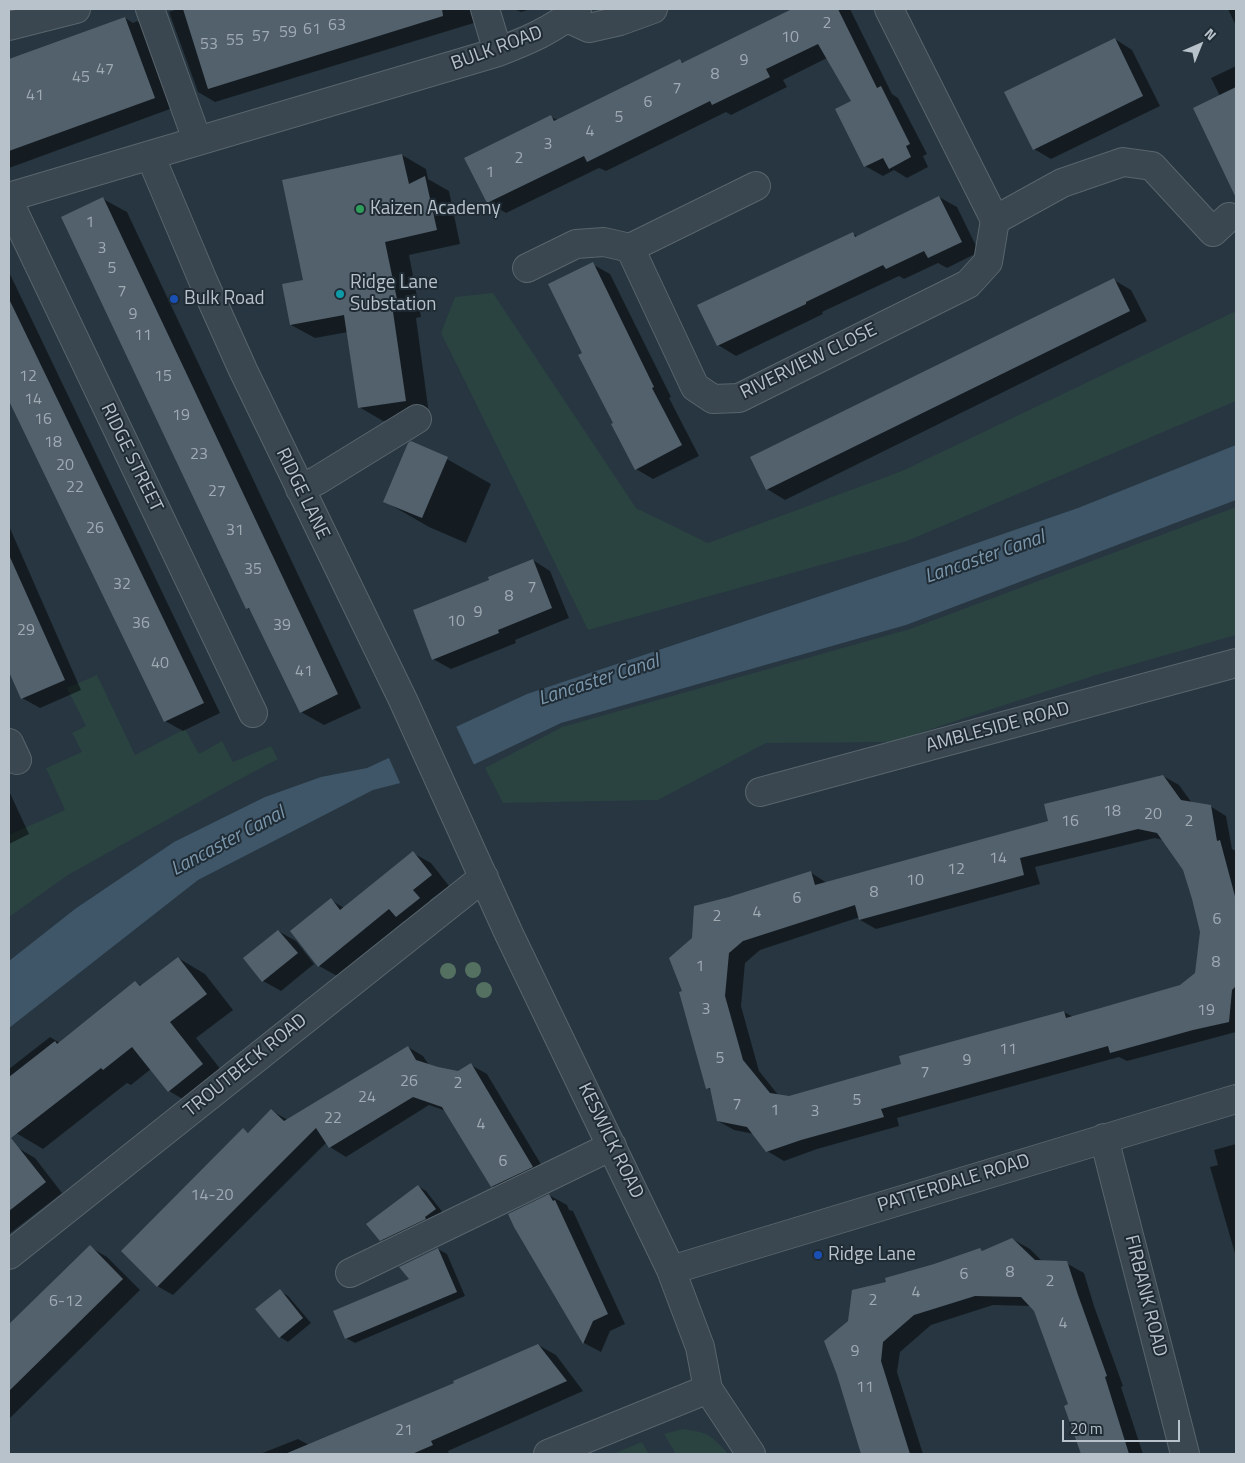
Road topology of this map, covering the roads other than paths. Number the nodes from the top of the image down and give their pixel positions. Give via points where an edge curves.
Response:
1 (76, 9) edge
2 (150, 9) edge
3 (486, 9) edge
4 (653, 9) edge
5 (889, 9) edge
6 (572, 13) edge
7 (9, 26) edge
8 (498, 52) junction
9 (198, 140) junction
10 (150, 155) junction
11 (756, 186) dead end
12 (9, 196) edge
13 (9, 202) edge
14 (1229, 217) dead end
15 (995, 220) junction
16 (630, 248) junction
17 (527, 268) dead end
18 (417, 419) dead end
19 (300, 489) junction
20 (1236, 665) edge
21 (253, 713) dead end
22 (760, 792) dead end
23 (462, 829) joint
24 (484, 877) junction
25 (1236, 1099) edge
26 (1104, 1138) junction
27 (612, 1146) junction
28 (9, 1255) edge
29 (671, 1270) junction
30 (350, 1273) dead end
31 (708, 1389) junction
32 (548, 1454) edge
33 (751, 1454) edge
34 (1185, 1454) edge

1 - 7 street
2 - 9 street
3 - 8 street
4 - 6 street via 589,28
5 - 15 street
6 - 8 street, BULK ROAD via 536,37
8 - 9 street, BULK ROAD
9 - 10 street, BULK ROAD
10 - 12 street, BULK ROAD
10 - 19 street, RIDGE LANE via 232,344
11 - 16 street
13 - 21 street, RIDGE STREET
14 - 15 street via 1214,232 1152,166 1123,162 1062,183
15 - 16 street, RIVERVIEW CLOSE via 988,262 968,284 739,398 714,399 695,387
16 - 17 street via 604,242 576,244
18 - 19 street
19 - 23 street, RIDGE LANE
20 - 22 street, AMBLESIDE ROAD
23 - 24 street, KESWICK ROAD
24 - 27 street, KESWICK ROAD
24 - 28 street, TROUTBECK ROAD
25 - 26 street, PATTERDALE ROAD
26 - 29 street, PATTERDALE ROAD
26 - 34 street, FIRBANK ROAD
27 - 29 street, KESWICK ROAD
27 - 30 street
29 - 31 street, KESWICK ROAD via 700,1347
31 - 32 street
31 - 33 street, KESWICK ROAD

